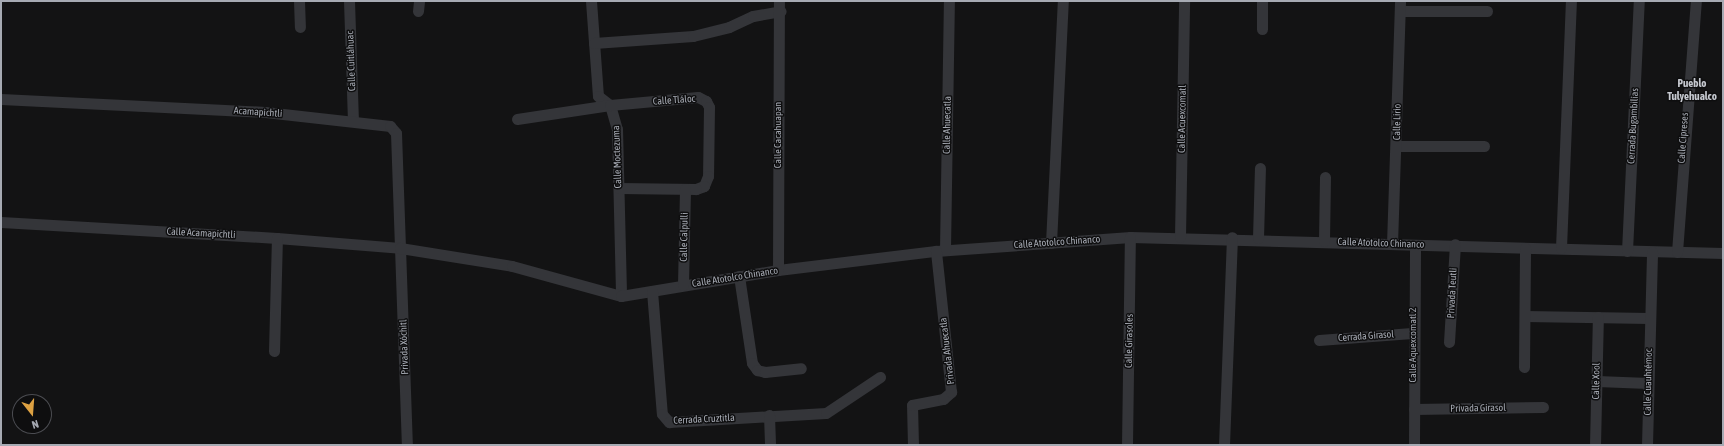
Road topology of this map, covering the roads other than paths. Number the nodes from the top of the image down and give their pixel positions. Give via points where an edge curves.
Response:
1 (299, 1) edge
2 (349, 1) edge
3 (591, 1) edge
4 (949, 1) edge
5 (1062, 1) edge
6 (1184, 1) edge
7 (1262, 1) edge
8 (1571, 1) edge
9 (1639, 1) edge
10 (1696, 1) edge
11 (780, 6) edge
12 (1400, 6) edge
13 (1487, 11) dead end
14 (300, 27) dead end
15 (1262, 29) dead end
16 (594, 43) junction
17 (1, 99) edge
18 (610, 105) junction
19 (517, 119) dead end
20 (353, 120) junction
21 (1396, 146) junction
22 (1484, 146) dead end
23 (1260, 168) dead end
24 (1325, 177) dead end
25 (619, 188) junction
26 (685, 189) junction
27 (1, 222) edge
28 (1130, 237) junction
29 (1180, 237) junction
30 (1232, 237) junction
31 (277, 238) junction
32 (1258, 238) junction
33 (1324, 241) junction
34 (1051, 243) junction
35 (1392, 244) junction
36 (1455, 244) junction
37 (1415, 245) junction
38 (400, 248) junction
39 (1525, 248) junction
40 (1561, 248) junction
41 (941, 250) junction
42 (1627, 251) junction
43 (1652, 252) junction
44 (1677, 252) junction
45 (1723, 253) edge
46 (778, 270) junction
47 (739, 276) junction
48 (682, 285) junction
49 (652, 291) junction
50 (621, 296) junction
51 (1525, 316) junction
52 (1598, 317) junction
53 (1649, 318) junction
54 (1412, 332) junction
55 (1319, 340) dead end
56 (1449, 342) dead end
57 (274, 351) dead end
58 (1524, 367) dead end
59 (801, 368) dead end
60 (880, 377) dead end
61 (1597, 381) junction
62 (1648, 383) junction
63 (1543, 407) dead end
64 (1414, 409) junction
65 (769, 415) junction
66 (407, 445) edge
67 (770, 445) edge
68 (913, 445) edge
69 (1127, 445) edge
70 (1224, 445) edge
71 (1414, 445) edge
72 (1595, 445) edge
73 (1646, 445) edge

1 - 14 street
2 - 20 street, Calle Cuitláhuac
3 - 16 street, Calle Moctezuma
4 - 41 street, Calle Ahuecatla
5 - 34 street
6 - 29 street, Calle Acuexcomatl
7 - 15 street
8 - 40 street
9 - 42 street, Cerrada Bugambilias
10 - 44 street, Calle Cipreses
11 - 16 street via 729,27 693,36
11 - 46 street, Calle Cacahuapan
12 - 13 street
12 - 21 street, Calle Lirio
16 - 18 street, Calle Moctezuma via 598,96
17 - 20 street, Acamapichtli via 266,112
18 - 19 street, Calle Tláloc
18 - 25 street, Calle Moctezuma via 617,129
18 - 26 street, Calle Tláloc via 698,97 706,101 709,107 708,176 704,186
20 - 38 street, Acamapichtli via 390,126 396,133
21 - 22 street
21 - 35 street, Calle Lirio
23 - 32 street
24 - 33 street
25 - 26 street, Calle Tláloc
25 - 50 street, Calle Moctezuma
26 - 48 street, Calle Calpulli
27 - 31 street, Calle Acamapichtli
28 - 29 street, Calle Atotolco Chinanco
28 - 34 street, Calle Atotolco Chinanco
28 - 69 street, Calle Girasoles
29 - 30 street, Calle Atotolco Chinanco
30 - 32 street, Calle Atotolco Chinanco
30 - 70 street
31 - 38 street, Calle Acamapichtli
31 - 57 street
32 - 33 street, Calle Atotolco Chinanco
33 - 35 street, Calle Atotolco Chinanco
34 - 41 street, Calle Atotolco Chinanco
35 - 37 street, Calle Atotolco Chinanco
36 - 37 street, Calle Atotolco Chinanco
36 - 39 street, Calle Atotolco Chinanco
36 - 56 street, Privada Teutli
37 - 54 street, Calle Aquexcomatl 2
38 - 50 street, Calle Atotolco Chinanco via 512,266
38 - 66 street, Privada Xóchitl
39 - 40 street, Calle Atotolco Chinanco
39 - 51 street
40 - 42 street, Calle Atotolco Chinanco
41 - 46 street, Calle Atotolco Chinanco
41 - 68 street, Privada Ahuecatla via 951,392 942,399 912,405
42 - 43 street, Calle Atotolco Chinanco
43 - 44 street, Calle Atotolco Chinanco
43 - 53 street, Calle Cuauhtémoc
44 - 45 street, Calle Atotolco Chinanco
46 - 47 street, Calle Atotolco Chinanco
47 - 48 street, Calle Atotolco Chinanco
47 - 59 street via 752,363 757,370 764,372
48 - 49 street, Calle Atotolco Chinanco
49 - 50 street, Calle Atotolco Chinanco
49 - 65 street, Cerrada Cruztitla via 662,414 669,422
51 - 52 street
51 - 58 street
52 - 53 street
52 - 61 street, Calle Xool
53 - 62 street, Calle Cuauhtémoc
54 - 55 street, Cerrada Girasol
54 - 64 street, Calle Aquexcomatl 2
60 - 65 street via 826,413
61 - 62 street
61 - 72 street, Calle Xool
62 - 73 street, Calle Cuauhtémoc
63 - 64 street, Privada Girasol
64 - 71 street, Calle Aquexcomatl 2
65 - 67 street

